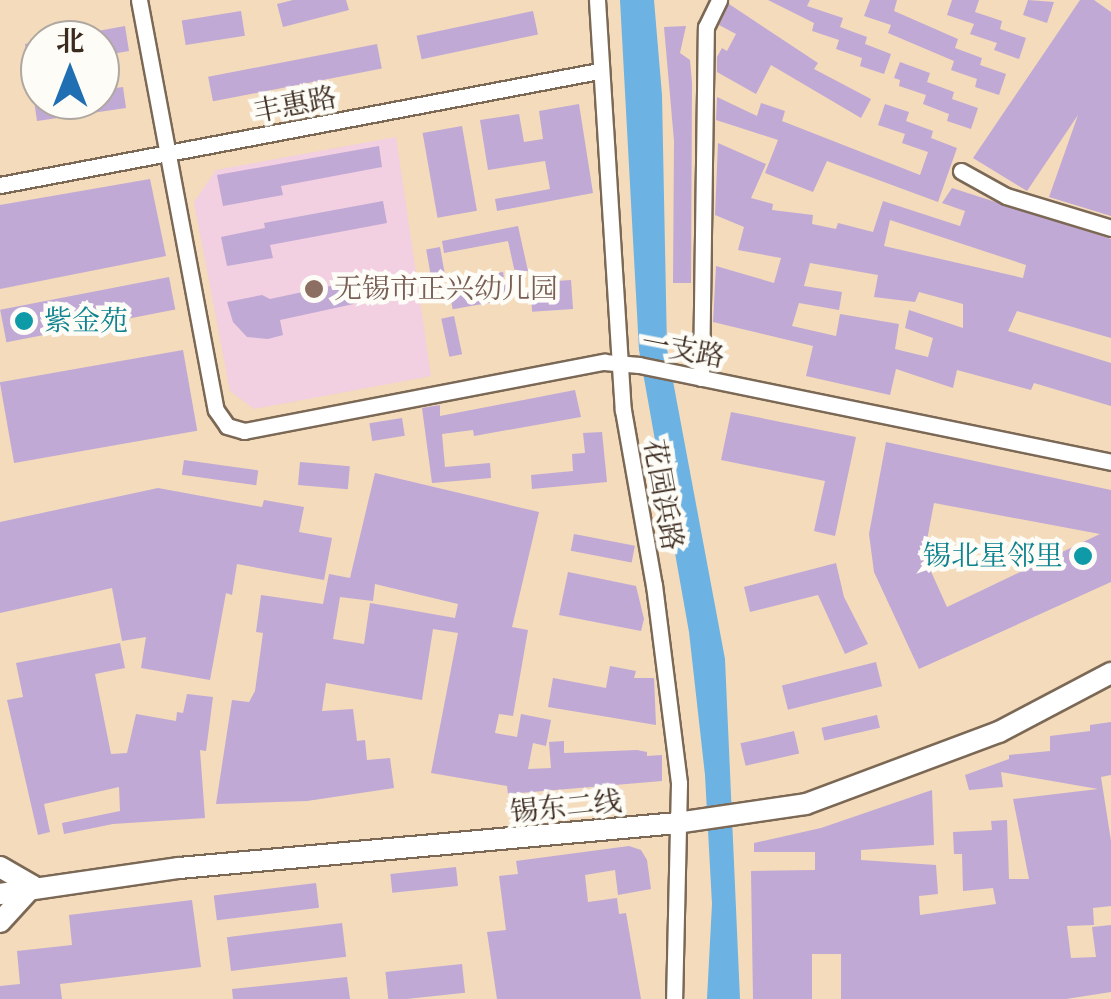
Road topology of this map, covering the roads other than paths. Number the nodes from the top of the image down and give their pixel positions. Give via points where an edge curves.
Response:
1 (139, 0) edge
2 (597, 0) edge
3 (719, 0) edge
4 (599, 71) junction
5 (166, 155) junction
6 (962, 171) dead end
7 (0, 184) edge
8 (1111, 228) edge
9 (619, 363) junction
10 (694, 377) junction
11 (1111, 462) edge
12 (1111, 673) edge
13 (677, 823) junction
14 (0, 867) edge
15 (32, 886) junction
16 (0, 894) edge
17 (0, 922) edge
18 (674, 999) edge

1 - 5 street
2 - 4 street, 花园浜路
3 - 10 street via 706,27
4 - 5 street, 丰惠路
4 - 9 street, 花园浜路
5 - 7 street, 丰惠路
5 - 9 street, 一支路 via 216,410 227,426 244,431
6 - 8 street via 1006,196
9 - 10 street, 一支路
9 - 13 street, 花园浜路 via 654,585
10 - 11 street, 一支路
12 - 13 main road, 锡东二线 via 998,732 806,804
13 - 15 main road, 锡东二线
13 - 18 street, 花园浜路
14 - 15 main road
15 - 16 main road, 锡东二线
15 - 17 main road

